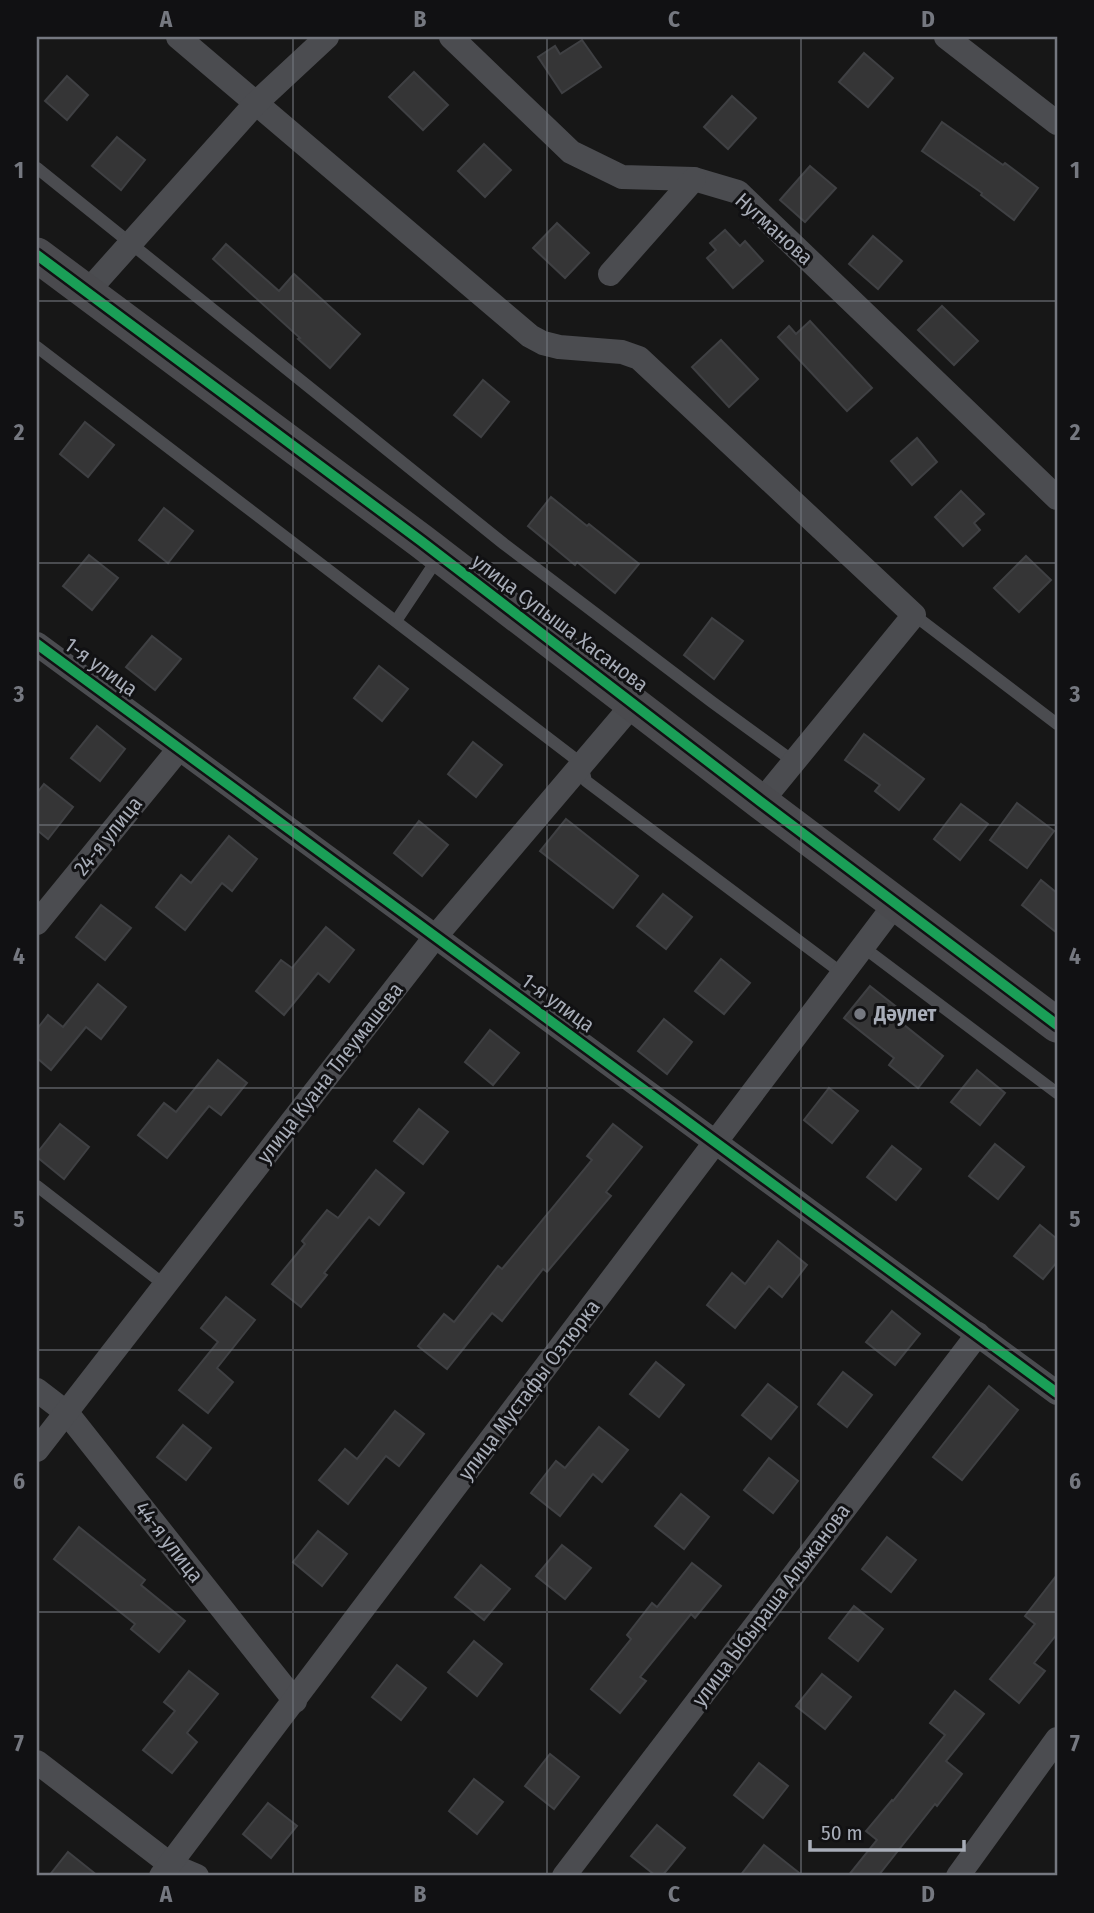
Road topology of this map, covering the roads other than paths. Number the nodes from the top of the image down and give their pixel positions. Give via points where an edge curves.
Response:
1 (178, 37) edge
2 (327, 37) edge
3 (451, 37) edge
4 (946, 37) edge
5 (256, 103) junction
6 (1057, 123) edge
7 (37, 168) edge
8 (694, 179) junction
9 (132, 243) junction
10 (37, 255) edge
11 (610, 274) dead end
12 (87, 292) junction
13 (37, 347) edge
14 (1057, 498) edge
15 (439, 555) junction
16 (914, 615) junction
17 (396, 621) junction
18 (37, 644) edge
19 (634, 703) junction
20 (1057, 724) edge
21 (179, 748) junction
22 (793, 761) junction
23 (582, 764) junction
24 (761, 802) junction
25 (896, 903) junction
26 (37, 923) edge
27 (435, 937) junction
28 (863, 947) junction
29 (843, 974) junction
30 (1057, 1025) edge
31 (1057, 1093) edge
32 (716, 1142) junction
33 (37, 1186) edge
34 (166, 1286) junction
35 (978, 1334) junction
36 (37, 1390) edge
37 (1057, 1393) edge
38 (67, 1413) junction
39 (37, 1450) edge
40 (295, 1701) junction
41 (1057, 1739) edge
42 (37, 1762) edge
43 (1048, 1765) edge
44 (166, 1871) edge
45 (197, 1876) edge
46 (564, 1876) edge
47 (958, 1876) edge

1 - 5 street
2 - 5 street
3 - 8 street, Нугманова via 571,152 622,177
4 - 6 street
5 - 9 street
5 - 16 street via 530,336 543,343 639,358
7 - 9 lane
8 - 11 street
8 - 14 street, Нугманова via 737,192
9 - 12 street
9 - 22 lane via 504,544
10 - 12 street, улица Супыша Хасанова
12 - 15 street, улица Супыша Хасанова
13 - 17 lane
15 - 17 lane
15 - 19 street, улица Супыша Хасанова
16 - 20 lane
16 - 22 street
17 - 23 lane
18 - 21 street, 1-я улица
19 - 23 street, улица Куана Тлеумашева
19 - 24 street, улица Супыша Хасанова
21 - 26 street, 24-я улица
21 - 27 street, 1-я улица
22 - 24 street
23 - 27 street, улица Куана Тлеумашева
23 - 29 lane via 586,781
24 - 25 street, улица Супыша Хасанова
25 - 28 street, улица Мустафы Озтюрка
25 - 30 street, улица Супыша Хасанова
27 - 32 street, 1-я улица
27 - 34 street, улица Куана Тлеумашева
28 - 29 street, улица Мустафы Озтюрка
28 - 31 lane
29 - 32 street, улица Мустафы Озтюрка
32 - 35 street, 1-я улица
32 - 40 street, улица Мустафы Озтюрка
33 - 34 lane
34 - 38 street, улица Куана Тлеумашева
35 - 37 street, 1-я улица
35 - 46 street, улица Ыбыраша Альжанова
36 - 38 street, 44-я улица
38 - 39 street, улица Куана Тлеумашева
38 - 40 street, 44-я улица
40 - 44 street, улица Мустафы Озтюрка
41 - 43 street
42 - 44 street
43 - 47 street
44 - 45 street

